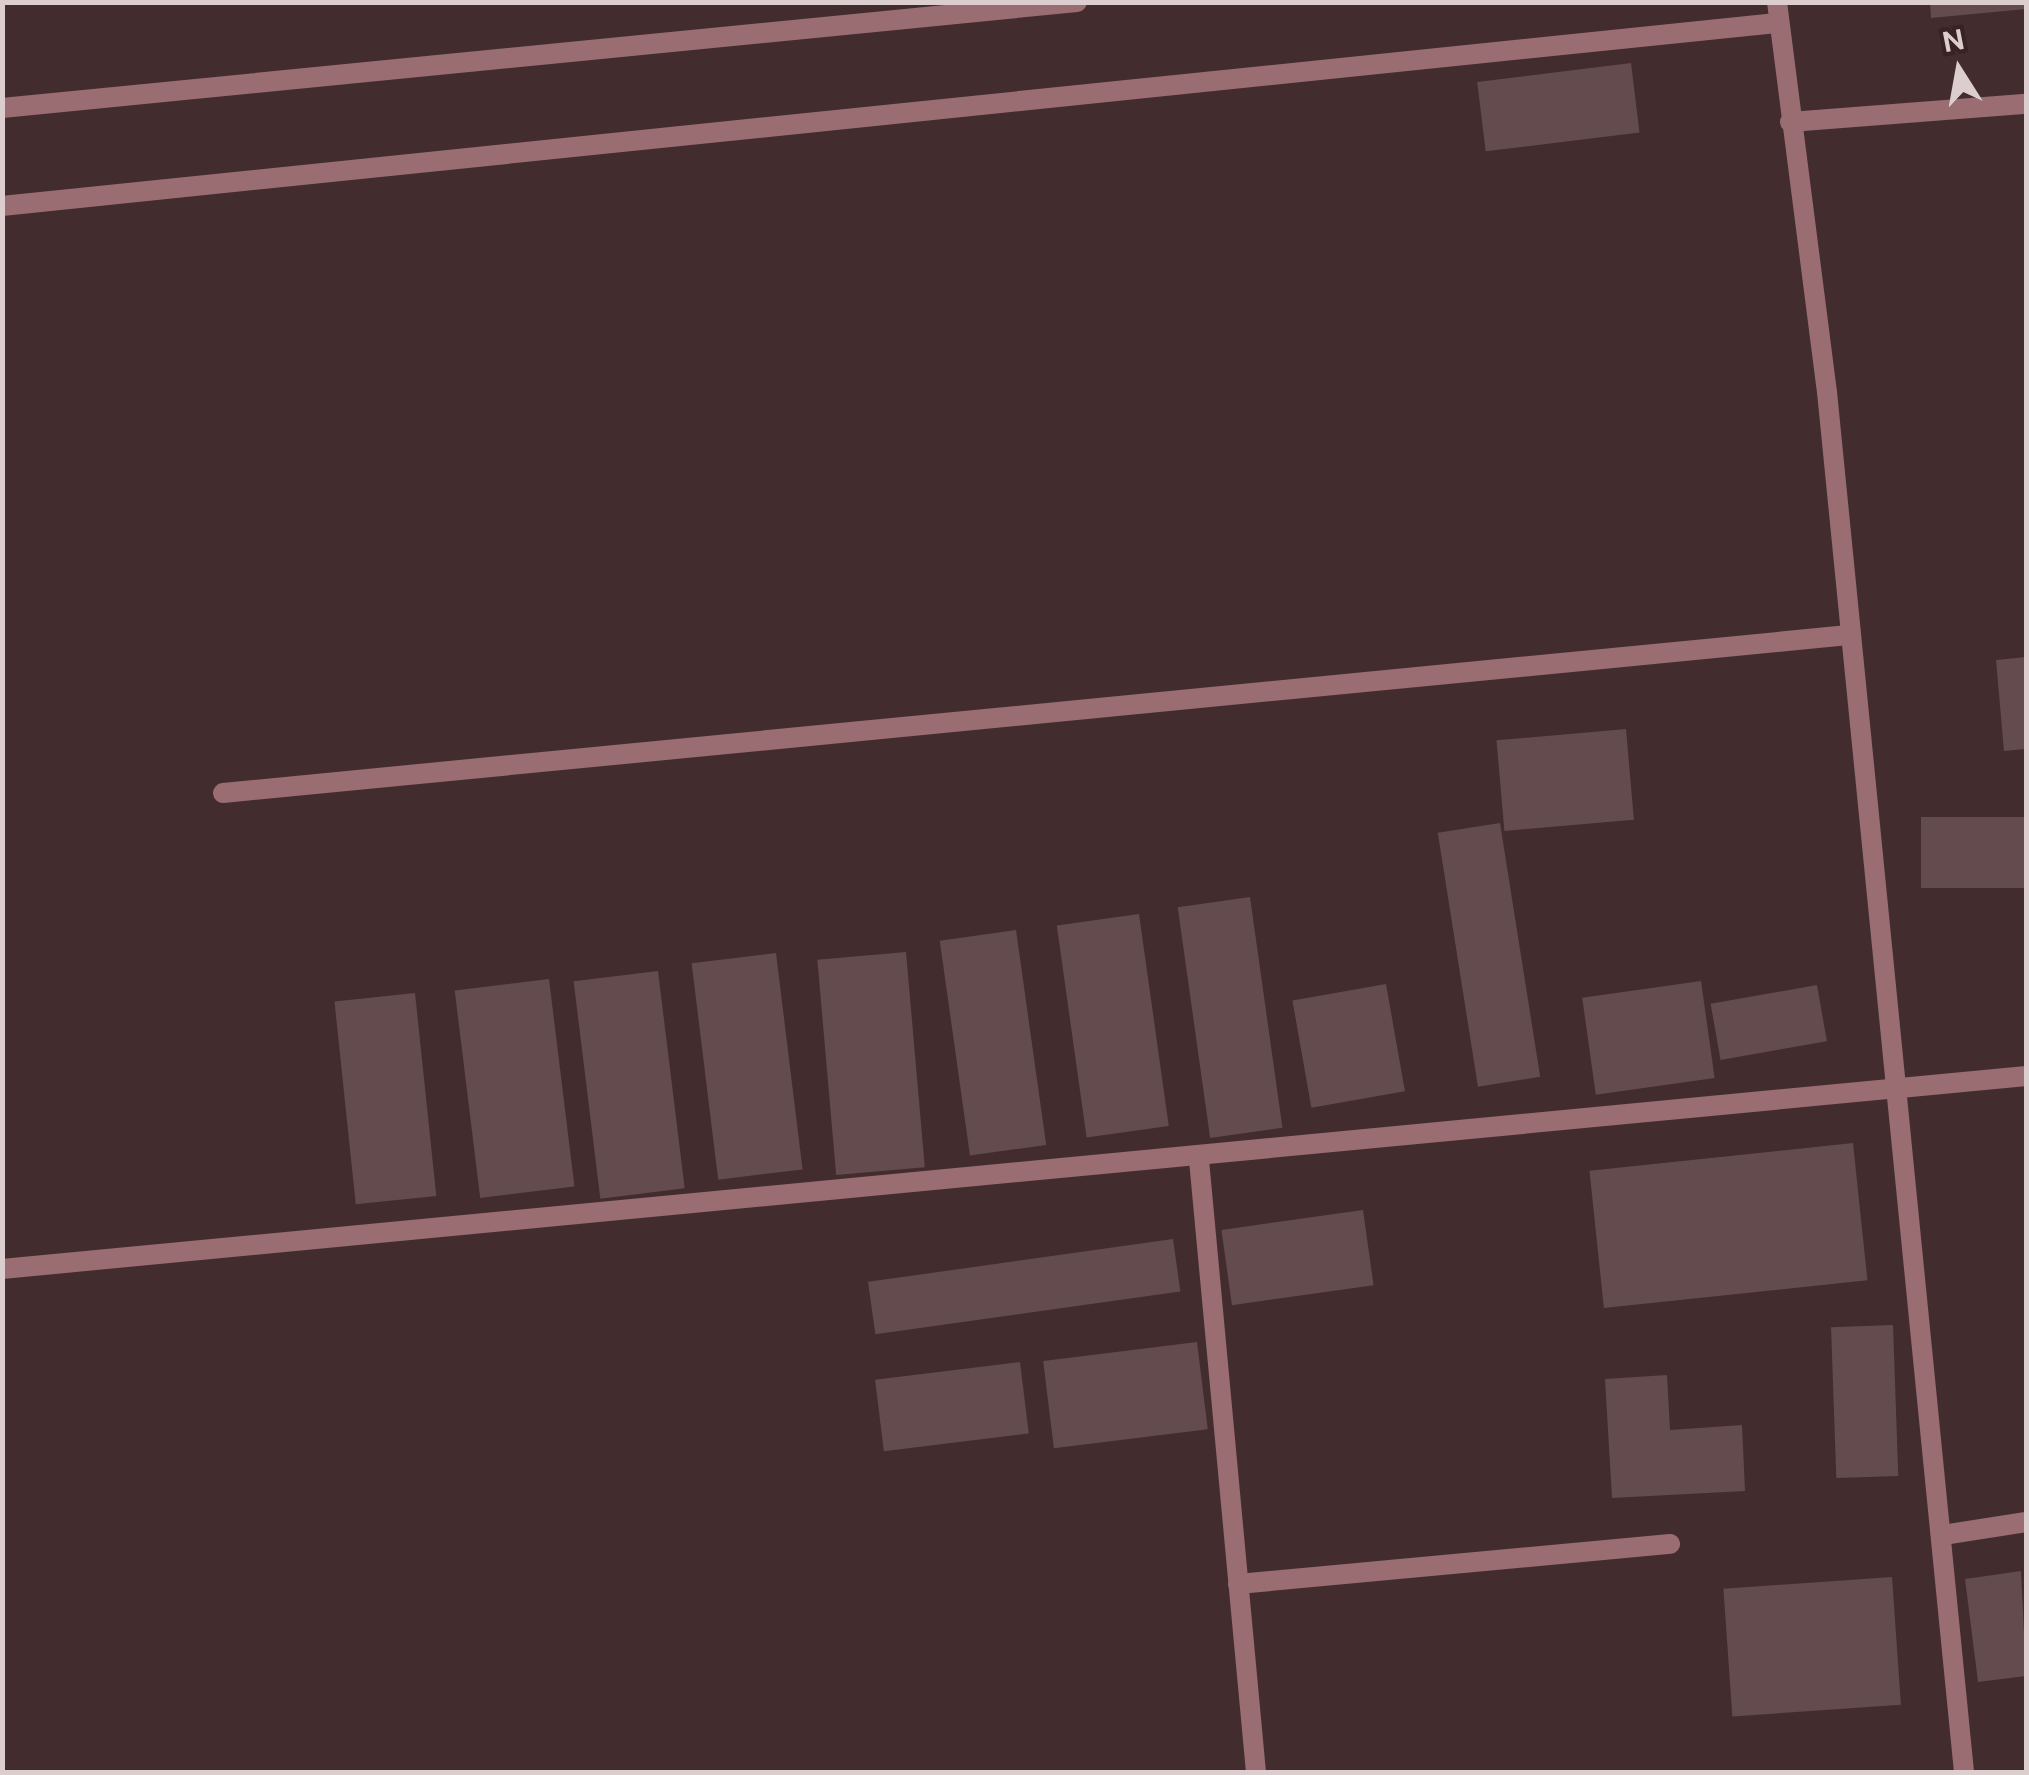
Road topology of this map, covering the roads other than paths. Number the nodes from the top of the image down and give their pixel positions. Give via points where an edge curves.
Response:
1 (1076, 2) edge
2 (1777, 13) edge
3 (2026, 104) edge
4 (2, 108) edge
5 (1790, 122) junction
6 (2, 206) edge
7 (1848, 634) junction
8 (222, 793) dead end
9 (2026, 1076) edge
10 (1900, 1088) junction
11 (1199, 1160) junction
12 (2, 1269) edge
13 (2026, 1522) edge
14 (1943, 1535) junction
15 (1670, 1544) dead end
16 (1238, 1584) junction
17 (1256, 1772) edge
18 (1964, 1772) edge

1 - 4 street
2 - 5 street
2 - 6 street
3 - 5 street
5 - 7 street
7 - 8 street
7 - 10 street
9 - 10 street
10 - 11 street
10 - 14 street
11 - 12 street
11 - 16 street
13 - 14 street
14 - 18 street
15 - 16 street
16 - 17 street

